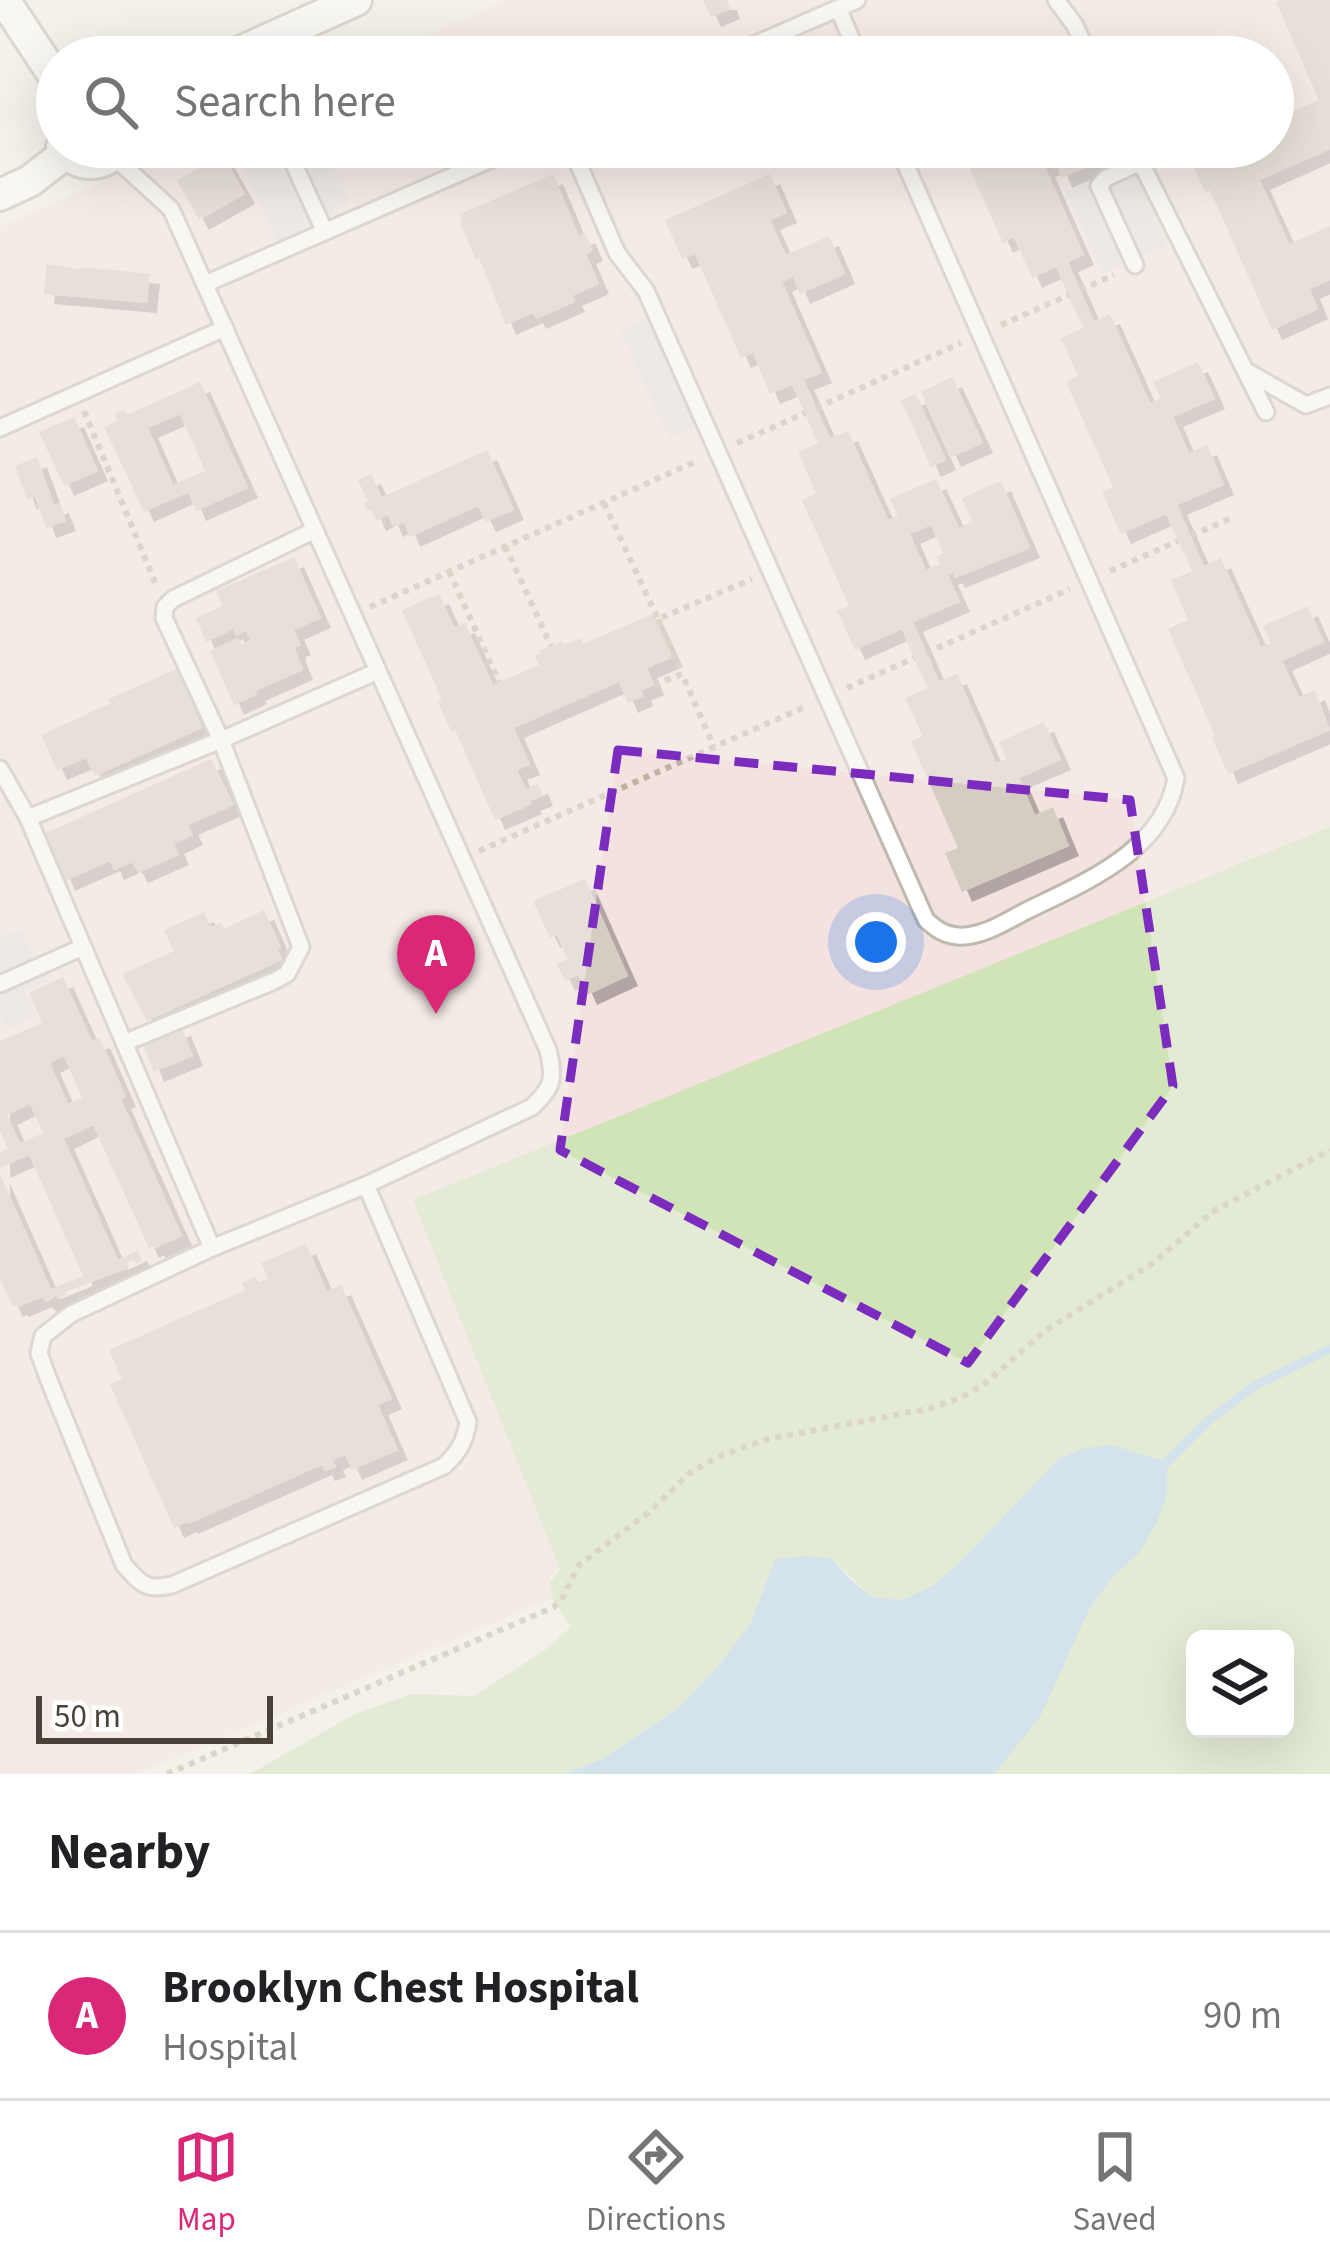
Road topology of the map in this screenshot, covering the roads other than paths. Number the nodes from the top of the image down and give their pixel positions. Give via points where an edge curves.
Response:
1 (4, 0) edge
2 (356, 0) edge
3 (857, 0) edge
4 (1056, 0) edge
5 (838, 8) junction
6 (279, 36) edge
7 (774, 36) edge
8 (850, 36) edge
9 (1080, 36) edge
10 (36, 48) edge
11 (44, 168) edge
12 (132, 168) edge
13 (296, 168) edge
14 (472, 168) edge
15 (580, 168) edge
16 (907, 168) edge
17 (1117, 168) edge
18 (1145, 168) edge
19 (0, 195) edge
20 (325, 232) junction
21 (1135, 265) dead end
22 (206, 284) junction
23 (225, 328) junction
24 (1246, 370) junction
25 (1330, 396) edge
26 (1266, 412) dead end
27 (0, 428) edge
28 (315, 530) junction
29 (378, 671) junction
30 (221, 740) junction
31 (0, 769) edge
32 (28, 818) junction
33 (83, 947) junction
34 (0, 984) edge
35 (124, 1042) junction
36 (366, 1185) junction
37 (212, 1248) junction

1 - 10 street
2 - 6 street
3 - 5 lane
4 - 9 lane
5 - 7 lane
5 - 8 lane
11 - 19 street
12 - 22 lane via 171,208
13 - 20 lane
14 - 20 lane
15 - 16 lane via 617,253 646,291 926,920 962,937 1118,863 1160,820 1176,778
17 - 21 lane via 1099,186
18 - 24 lane
20 - 22 lane
22 - 23 lane
23 - 27 lane
23 - 28 lane
24 - 25 lane via 1306,406
24 - 26 lane
28 - 29 lane
28 - 30 lane via 166,607 164,618
29 - 30 lane
29 - 36 lane via 553,1071 550,1090 532,1107
30 - 32 lane
30 - 35 lane via 301,947 274,981
31 - 32 lane
32 - 33 lane
33 - 34 lane
33 - 35 lane
35 - 37 lane
36 - 37 lane
36 - 37 lane via 468,1422 466,1438 444,1466 154,1589 124,1565 39,1353 43,1336 71,1314

